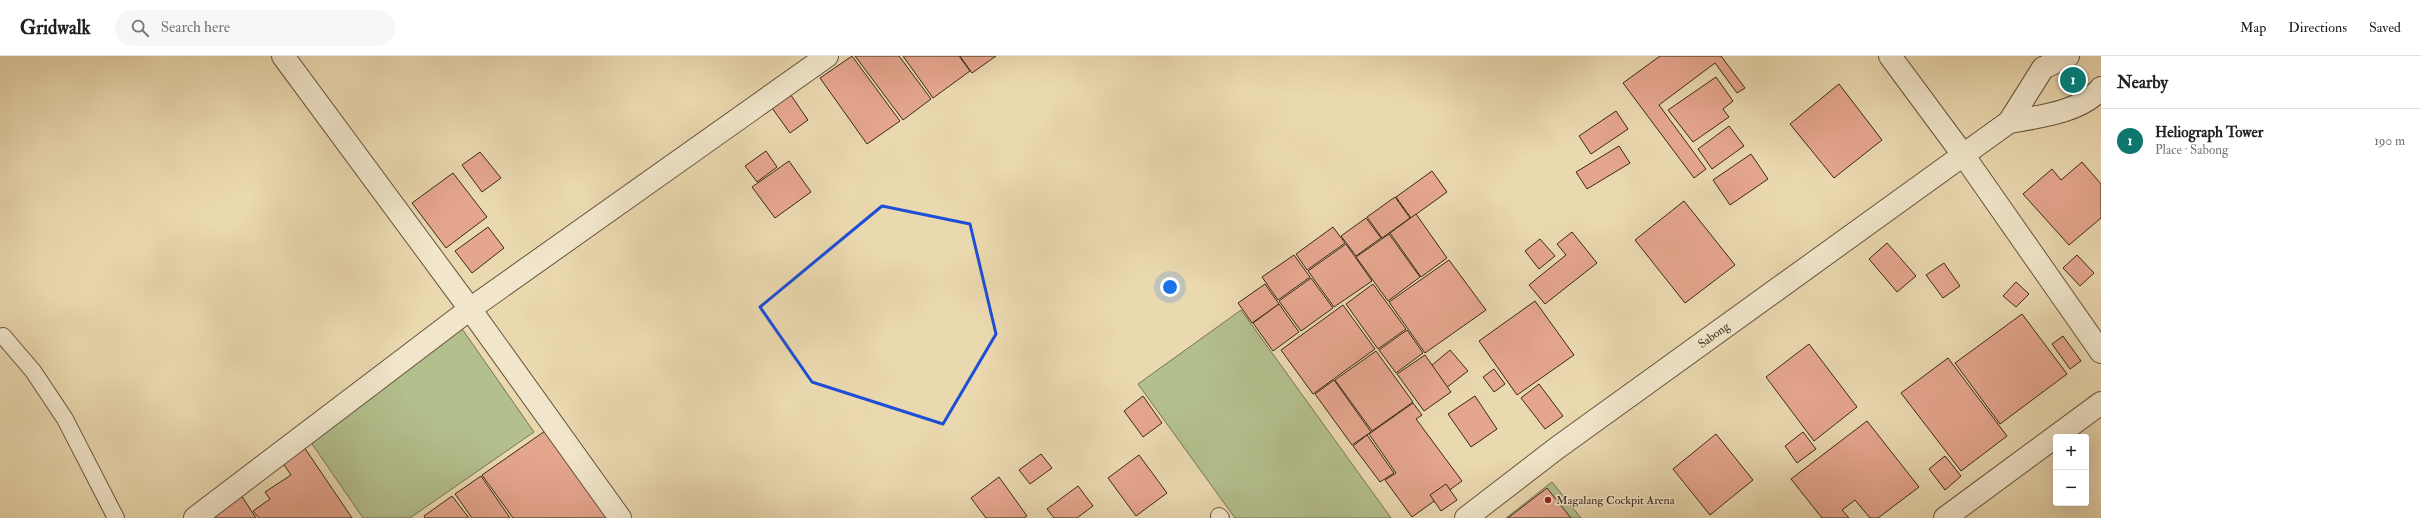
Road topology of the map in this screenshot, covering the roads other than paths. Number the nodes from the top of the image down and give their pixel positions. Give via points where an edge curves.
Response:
1 (283, 56) edge
2 (827, 56) edge
3 (1890, 56) edge
4 (2068, 56) edge
5 (2101, 88) edge
6 (2009, 122) junction
7 (1964, 156) junction
8 (470, 309) junction
9 (3, 336) dead end
10 (2101, 352) edge
11 (2101, 403) edge
12 (116, 518) edge
13 (195, 518) edge
14 (620, 518) edge
15 (1466, 518) edge
16 (1945, 518) edge

1 - 8 street
2 - 8 street
3 - 7 street
4 - 6 street via 2043,68
5 - 6 street via 2096,94 2059,113
6 - 7 street, Sabong
7 - 10 street
7 - 15 street, Sabong via 1563,444
8 - 13 street
8 - 14 street
9 - 12 lane via 33,370 65,419
11 - 16 street

